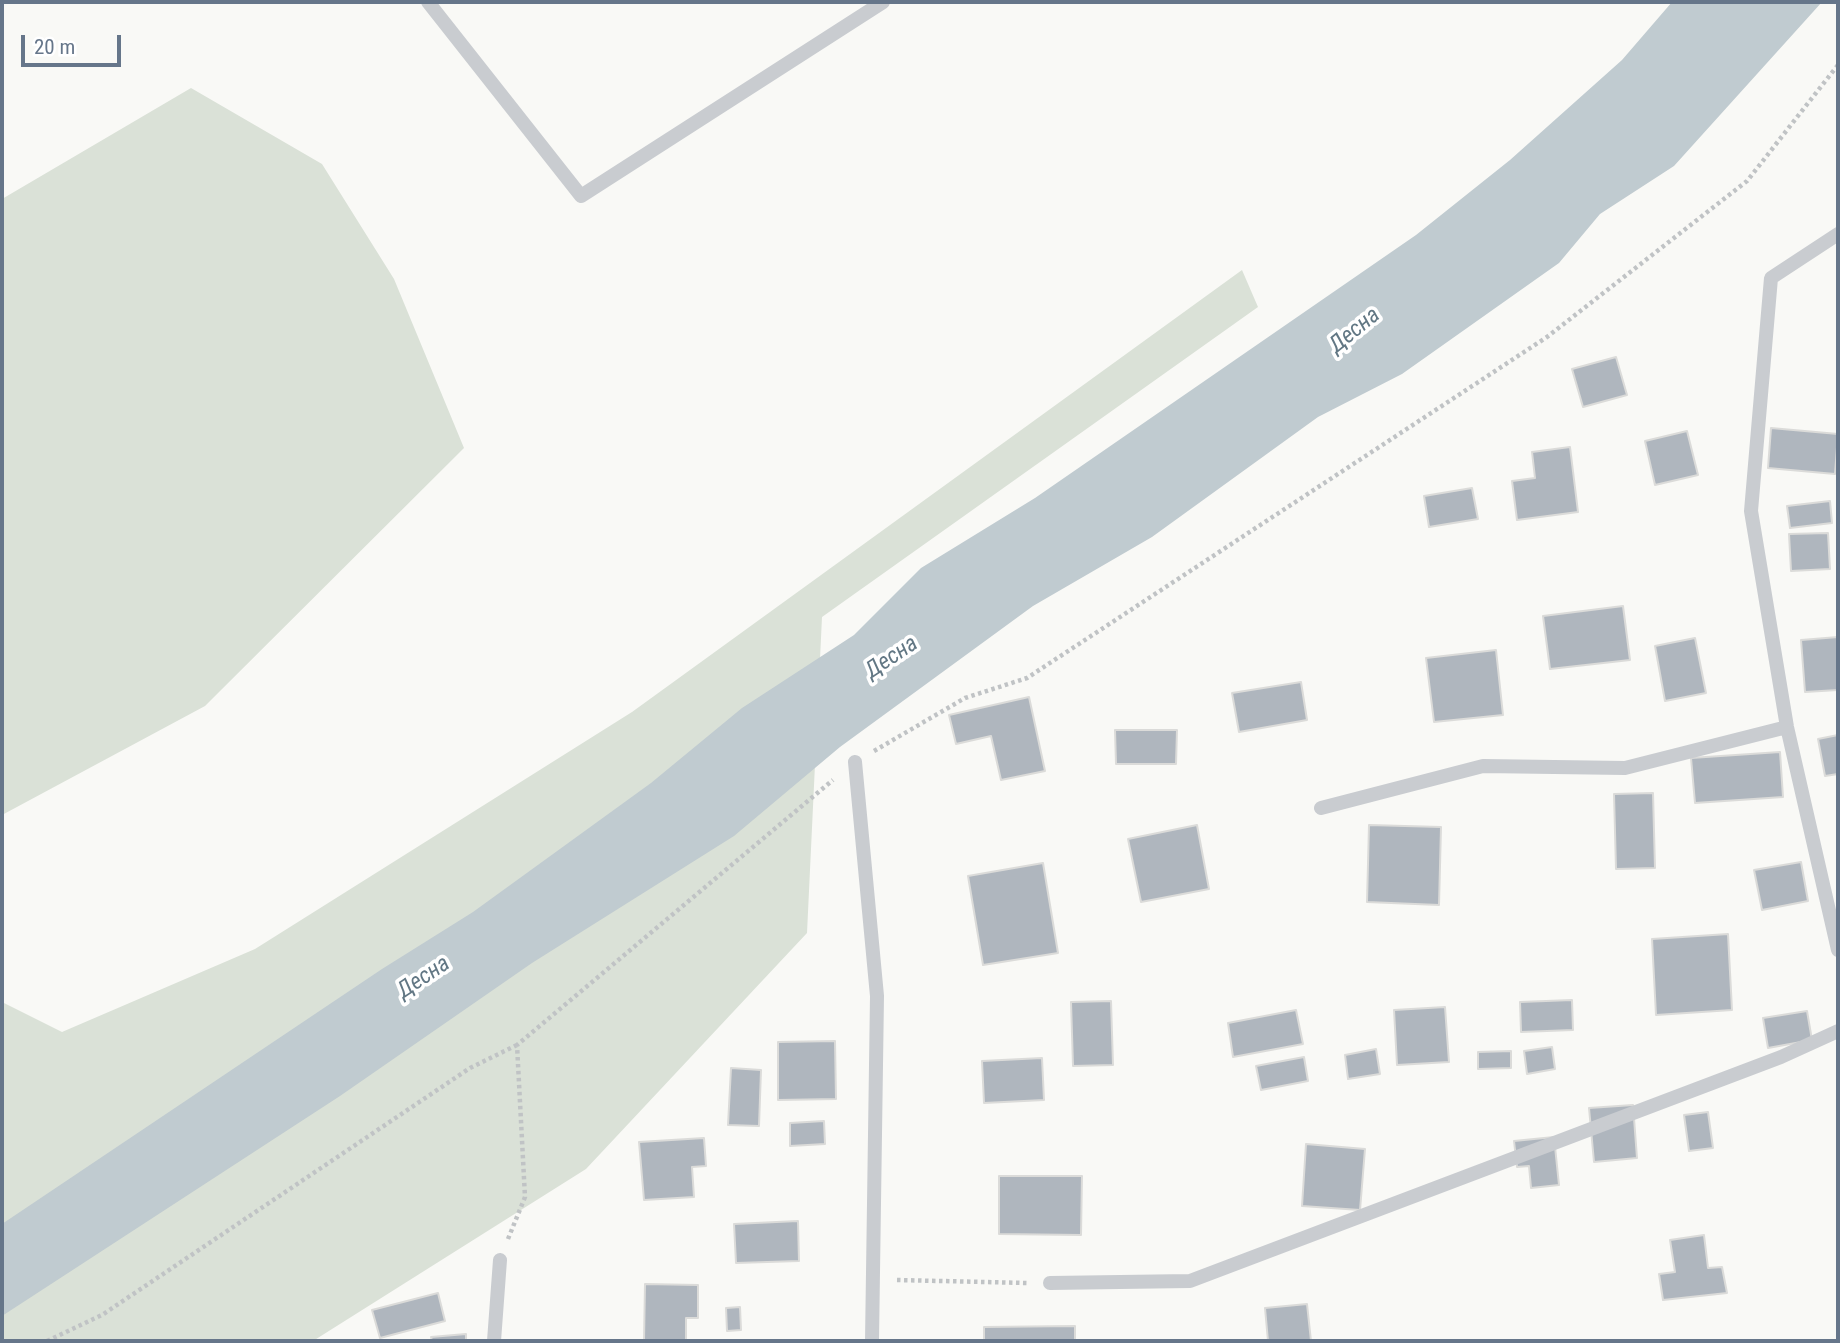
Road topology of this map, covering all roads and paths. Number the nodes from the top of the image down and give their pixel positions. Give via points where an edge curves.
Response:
1 (428, 2) edge
2 (883, 2) edge
3 (1838, 65) edge
4 (1838, 234) edge
5 (1787, 727) junction
6 (855, 762) junction
7 (1321, 808) dead end
8 (1838, 950) edge
9 (1838, 1031) edge
10 (517, 1045) junction
11 (500, 1260) joint
12 (875, 1280) junction
13 (1050, 1283) joint
14 (47, 1341) edge
15 (494, 1341) edge
16 (872, 1341) edge

1 - 2 lane via 581,195
3 - 6 path via 1747,181 1547,337 1027,678 965,698
4 - 5 lane via 1771,278 1751,511
5 - 7 lane via 1625,768 1483,766
5 - 8 lane
6 - 10 path
6 - 12 lane via 877,996
9 - 13 lane via 1781,1057 1190,1281
10 - 11 path via 525,1197
10 - 14 path via 470,1068 102,1315
11 - 15 lane
12 - 13 path
12 - 16 lane

